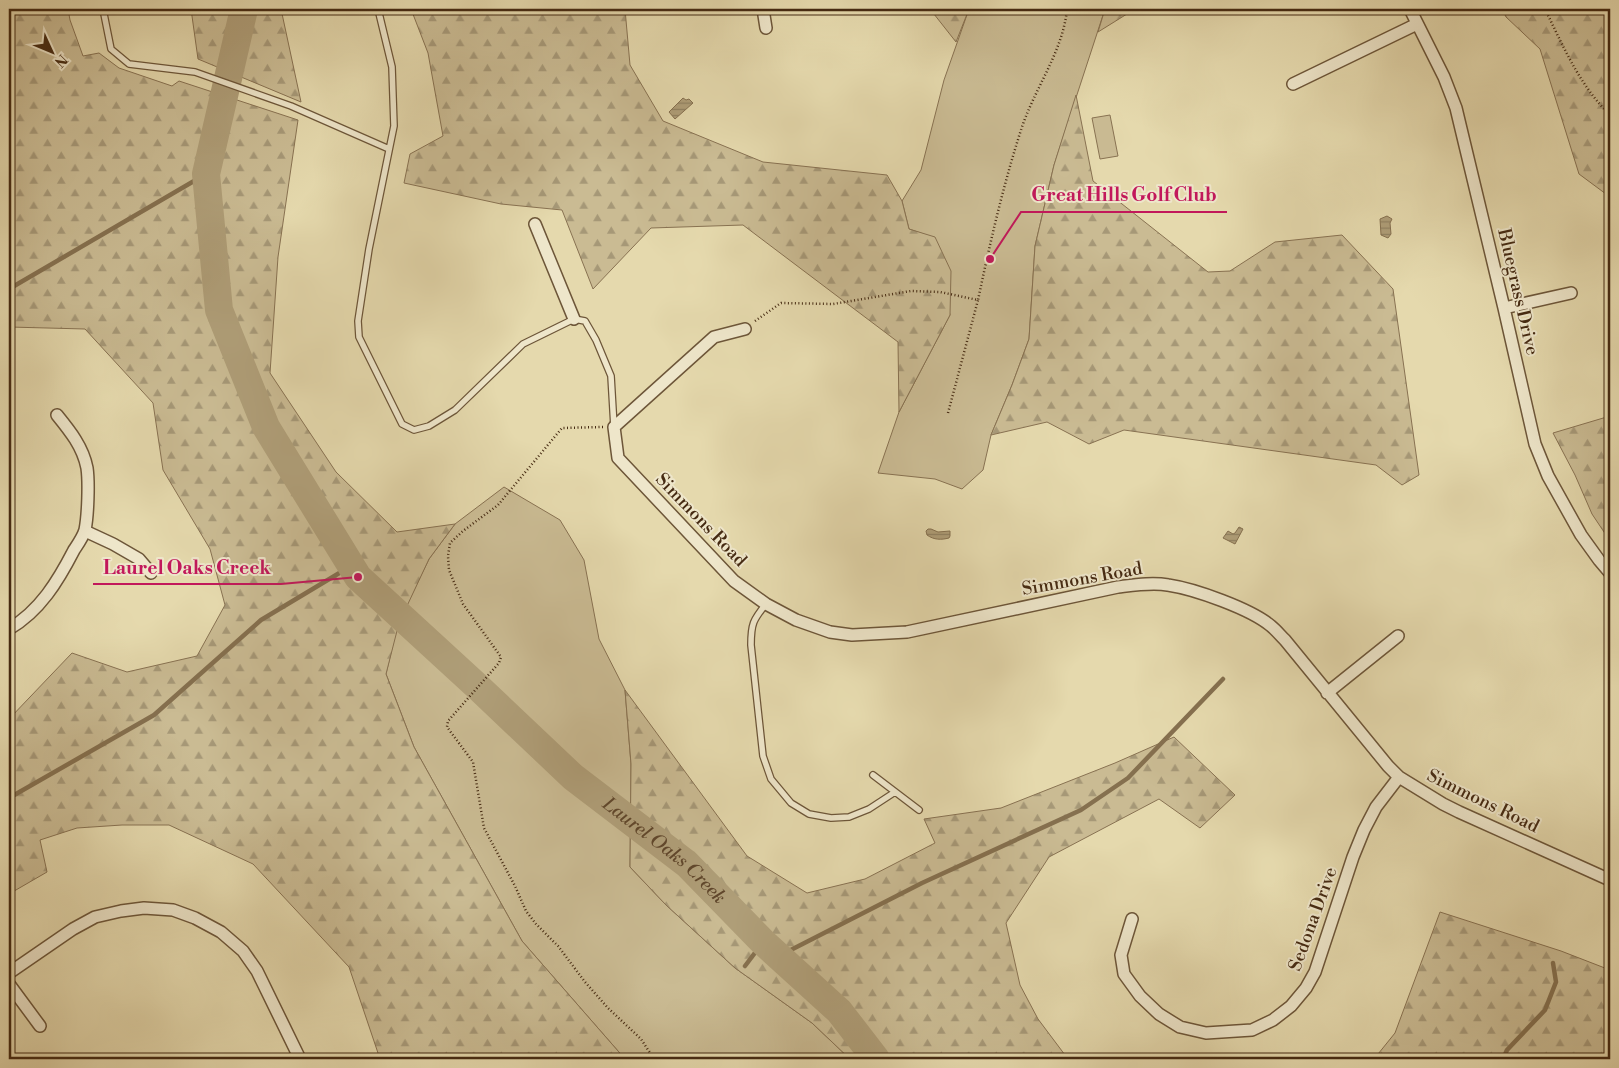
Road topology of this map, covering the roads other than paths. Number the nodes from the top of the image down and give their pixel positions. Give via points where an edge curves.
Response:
1 (103, 9) edge
2 (378, 9) edge
3 (763, 9) edge
4 (1410, 9) edge
5 (1417, 24) junction
6 (766, 28) dead end
7 (1293, 84) dead end
8 (389, 149) junction
9 (536, 224) dead end
10 (1571, 293) dead end
11 (1504, 308) junction
12 (574, 319) junction
13 (745, 328) road end
14 (57, 415) dead end
15 (614, 427) junction
16 (85, 531) junction
17 (151, 573) dead end
18 (1610, 573) edge
19 (766, 604) junction
20 (9, 629) edge
21 (1398, 636) dead end
22 (1327, 693) junction
23 (873, 775) dead end
24 (1399, 777) junction
25 (895, 792) junction
26 (919, 810) dead end
27 (1610, 880) edge
28 (1132, 919) dead end
29 (9, 973) edge
30 (9, 984) edge
31 (40, 1026) dead end
32 (300, 1059) edge

1 - 8 lane via 111,49 130,64 195,72 292,106
2 - 8 lane via 392,67 394,126
3 - 6 street
4 - 5 street, Bluegrass Drive
5 - 7 street
5 - 11 street, Bluegrass Drive via 1444,76 1456,108
8 - 12 lane via 358,322 359,337 402,424 414,430 429,426 455,410 523,344
9 - 12 street
10 - 11 street
11 - 18 street, Bluegrass Drive via 1534,444 1581,535
12 - 15 lane via 585,321 610,376
13 - 15 street via 714,336
14 - 16 street via 76,438 87,468
15 - 19 street, Simmons Road via 618,458 734,581
16 - 17 street via 139,559
16 - 20 street via 51,590 36,608
19 - 22 street, Simmons Road via 796,620 830,632 877,634 907,632 1118,587 1167,584 1221,601 1270,625
19 - 25 lane via 751,627 751,645 763,756 771,779 792,803 809,814 831,818 849,817 869,810
21 - 22 street
22 - 24 street, Simmons Road
23 - 25 lane
24 - 27 street, Simmons Road via 1459,812
24 - 28 street, Sedona Drive via 1376,807 1364,830 1315,972 1291,1006 1273,1020 1252,1030 1206,1033 1180,1027 1159,1014 1124,974 1121,956
25 - 26 lane
29 - 32 street via 72,928 95,918 144,908 173,910 221,932 243,951 257,971
30 - 31 street

